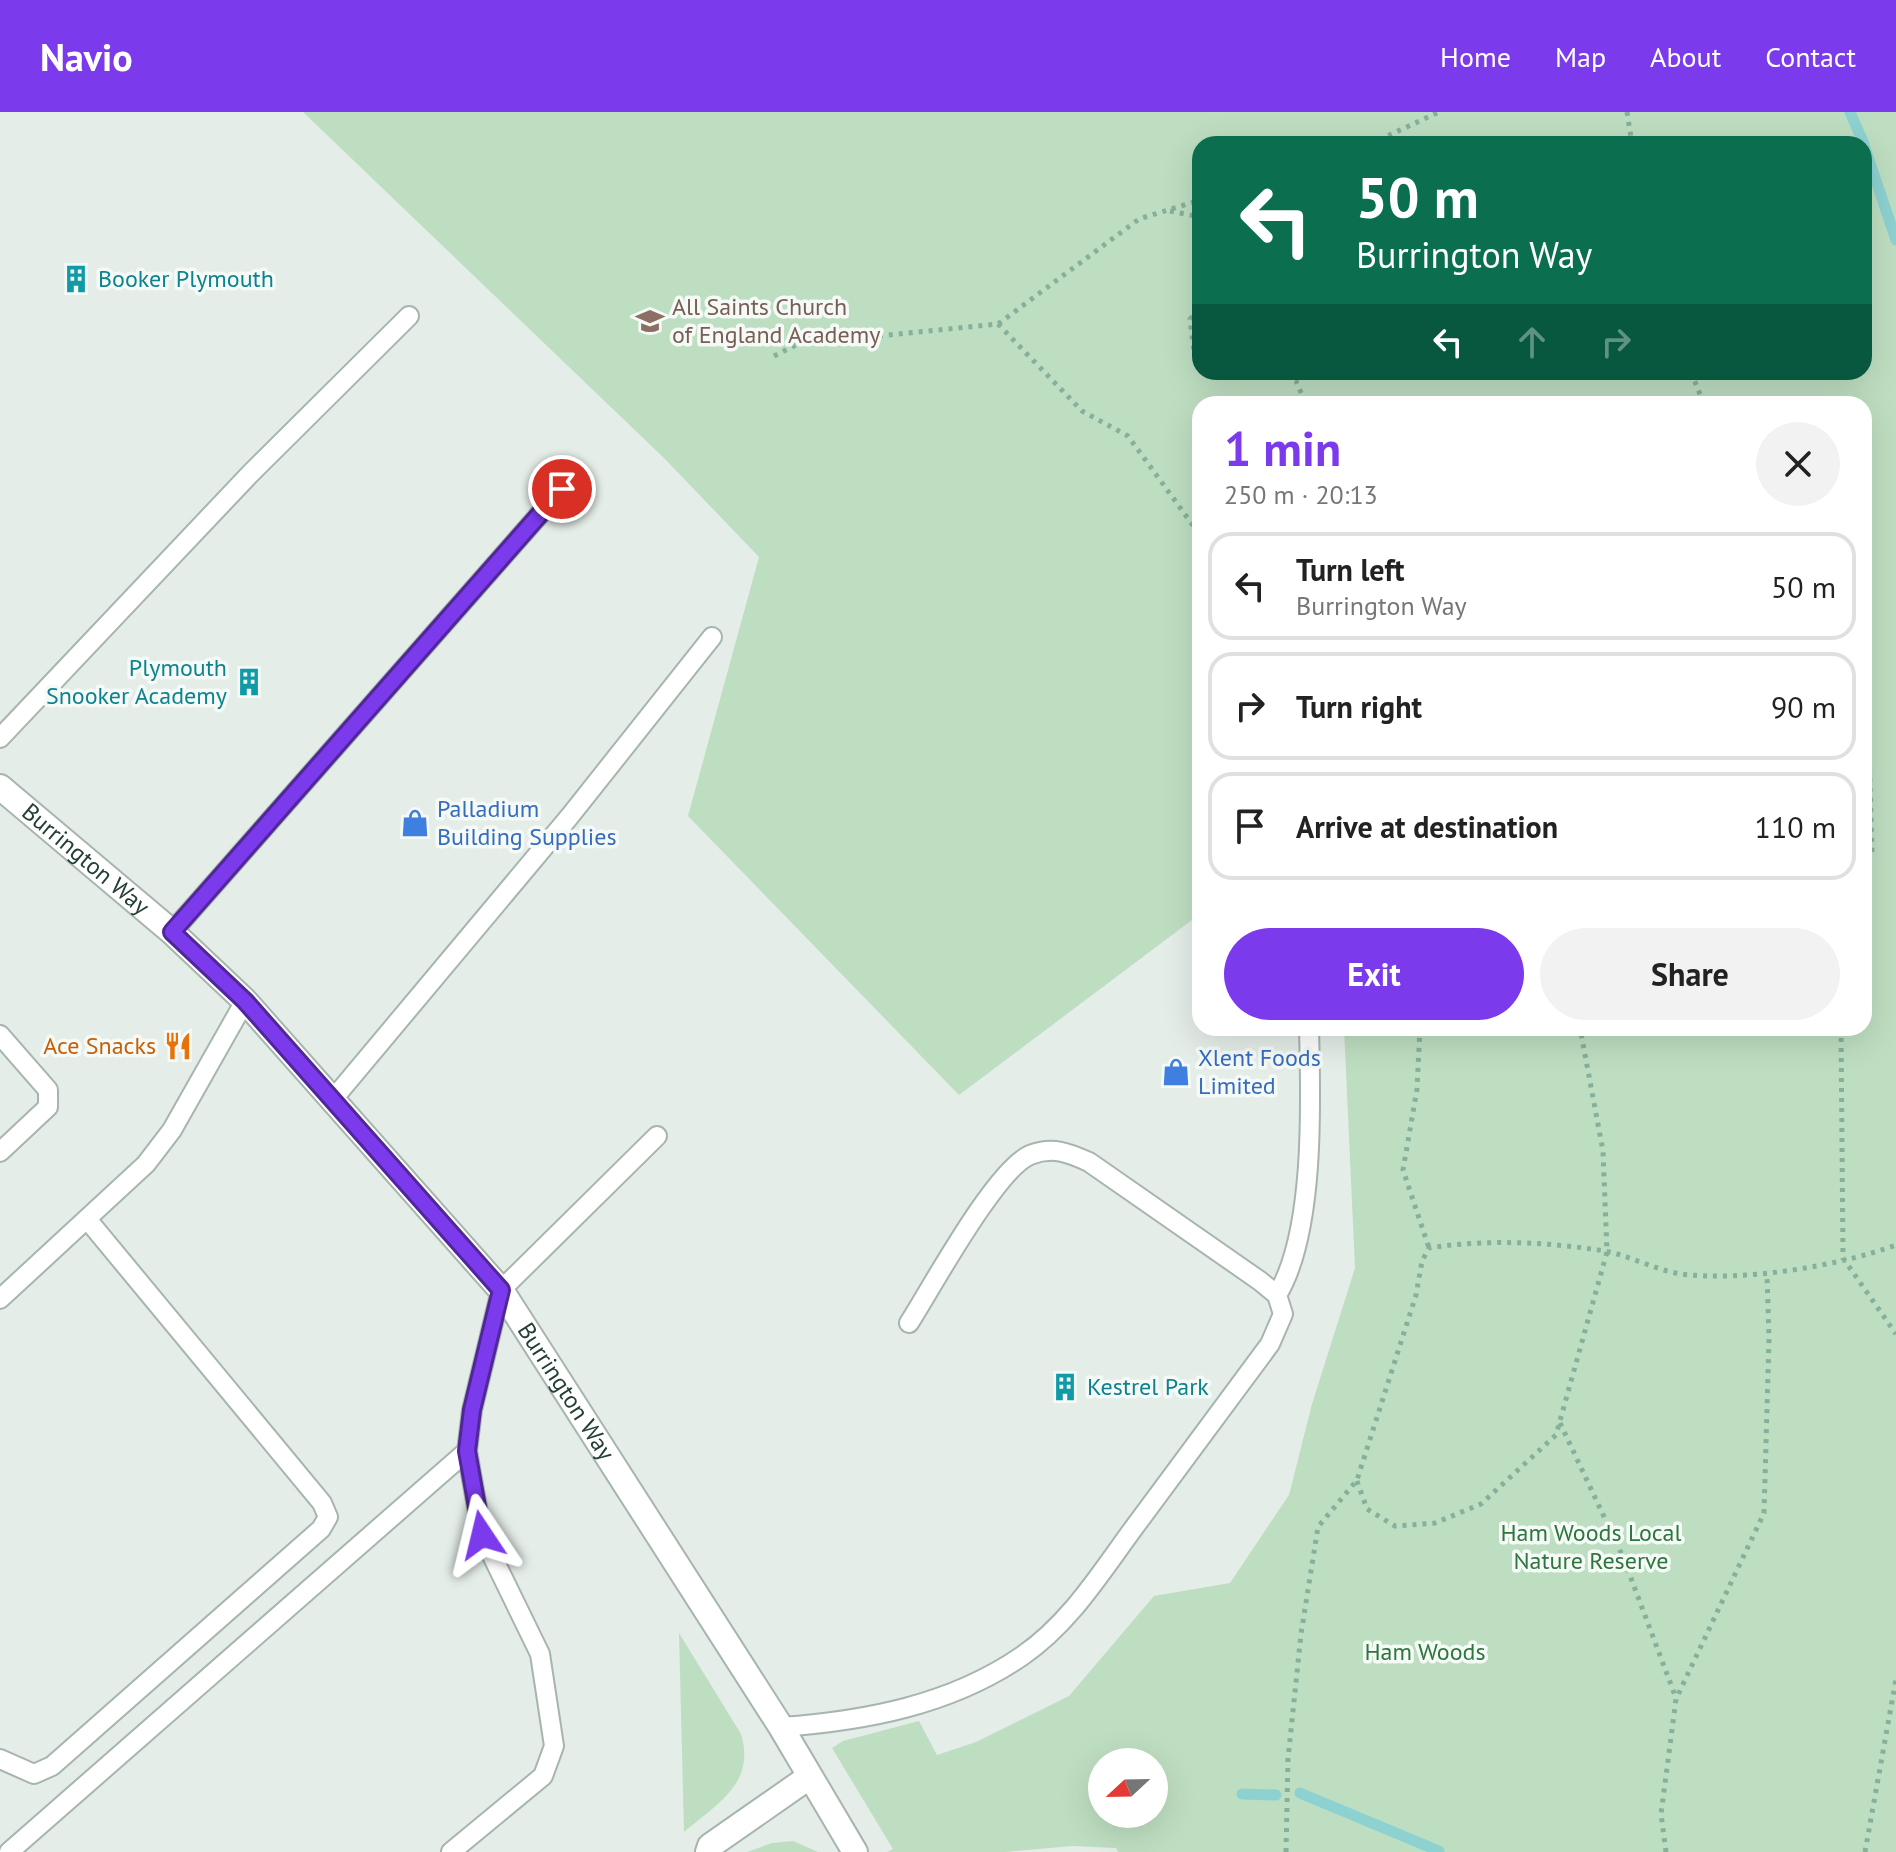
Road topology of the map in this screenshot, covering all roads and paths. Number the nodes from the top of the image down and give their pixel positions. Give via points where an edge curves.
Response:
1 (1439, 112) edge
2 (1627, 112) edge
3 (1387, 136) edge
4 (1631, 136) edge
5 (1192, 203) edge
6 (1167, 211) junction
7 (1192, 216) edge
8 (409, 316) dead end
9 (998, 324) junction
10 (774, 356) dead end
11 (562, 489) dead end
12 (1192, 524) edge
13 (712, 637) dead end
14 (0, 738) edge
15 (0, 787) edge
16 (172, 932) junction
17 (245, 1001) junction
18 (0, 1035) edge
19 (1309, 1036) edge
20 (1420, 1036) edge
21 (1581, 1036) edge
22 (1841, 1036) edge
23 (334, 1098) junction
24 (657, 1136) dead end
25 (0, 1152) edge
26 (87, 1219) junction
27 (1896, 1245) edge
28 (1429, 1248) junction
29 (1607, 1252) junction
30 (1843, 1258) junction
31 (1767, 1274) junction
32 (501, 1290) junction
33 (1277, 1295) junction
34 (0, 1299) edge
35 (909, 1323) dead end
36 (1896, 1334) edge
37 (1560, 1423) junction
38 (467, 1451) junction
39 (1357, 1480) junction
40 (1896, 1679) edge
41 (1676, 1699) junction
42 (781, 1727) junction
43 (0, 1759) edge
44 (809, 1777) junction
45 (9, 1852) edge
46 (451, 1852) edge
47 (708, 1852) edge
48 (855, 1852) edge
49 (1286, 1852) edge
50 (1666, 1852) edge
51 (1865, 1852) edge

1 - 3 path
2 - 4 path
5 - 6 path
6 - 7 path
6 - 9 path via 1139,219
8 - 14 lane via 250,474
9 - 10 path via 859,338 816,335
9 - 12 path via 1082,411 1128,436
11 - 16 lane
13 - 23 lane
15 - 16 street, Burrington Way
16 - 17 street, Burrington Way
17 - 23 street, Burrington Way
17 - 26 lane via 172,1130 146,1164
18 - 25 lane via 48,1090 48,1107
19 - 33 lane via 1303,1223 1291,1271
20 - 28 path via 1403,1170
21 - 29 path via 1603,1151
22 - 30 path
23 - 32 street, Burrington Way
24 - 32 lane
26 - 34 lane
26 - 43 lane via 322,1503 328,1517 321,1529 52,1766 34,1774
27 - 30 path
28 - 29 path via 1529,1244
28 - 39 path
29 - 31 path via 1680,1274
29 - 37 path
30 - 31 path
30 - 36 path
31 - 41 path via 1764,1513
32 - 38 lane
32 - 42 street, Burrington Way
33 - 35 lane via 1089,1162 1060,1149 1030,1155 1003,1176
33 - 42 lane via 1283,1314 1270,1344 1055,1628 1022,1656 964,1687 903,1710 841,1723
37 - 39 path via 1556,1435 1481,1504 1435,1523 1395,1526 1367,1509
37 - 41 path via 1623,1557
38 - 45 lane
38 - 46 lane via 482,1535 540,1654 554,1746 543,1776
39 - 49 path via 1318,1527 1288,1759
40 - 51 path
41 - 50 path via 1661,1814
42 - 44 street, Burrington Way
44 - 47 street
44 - 48 street, Burrington Way

